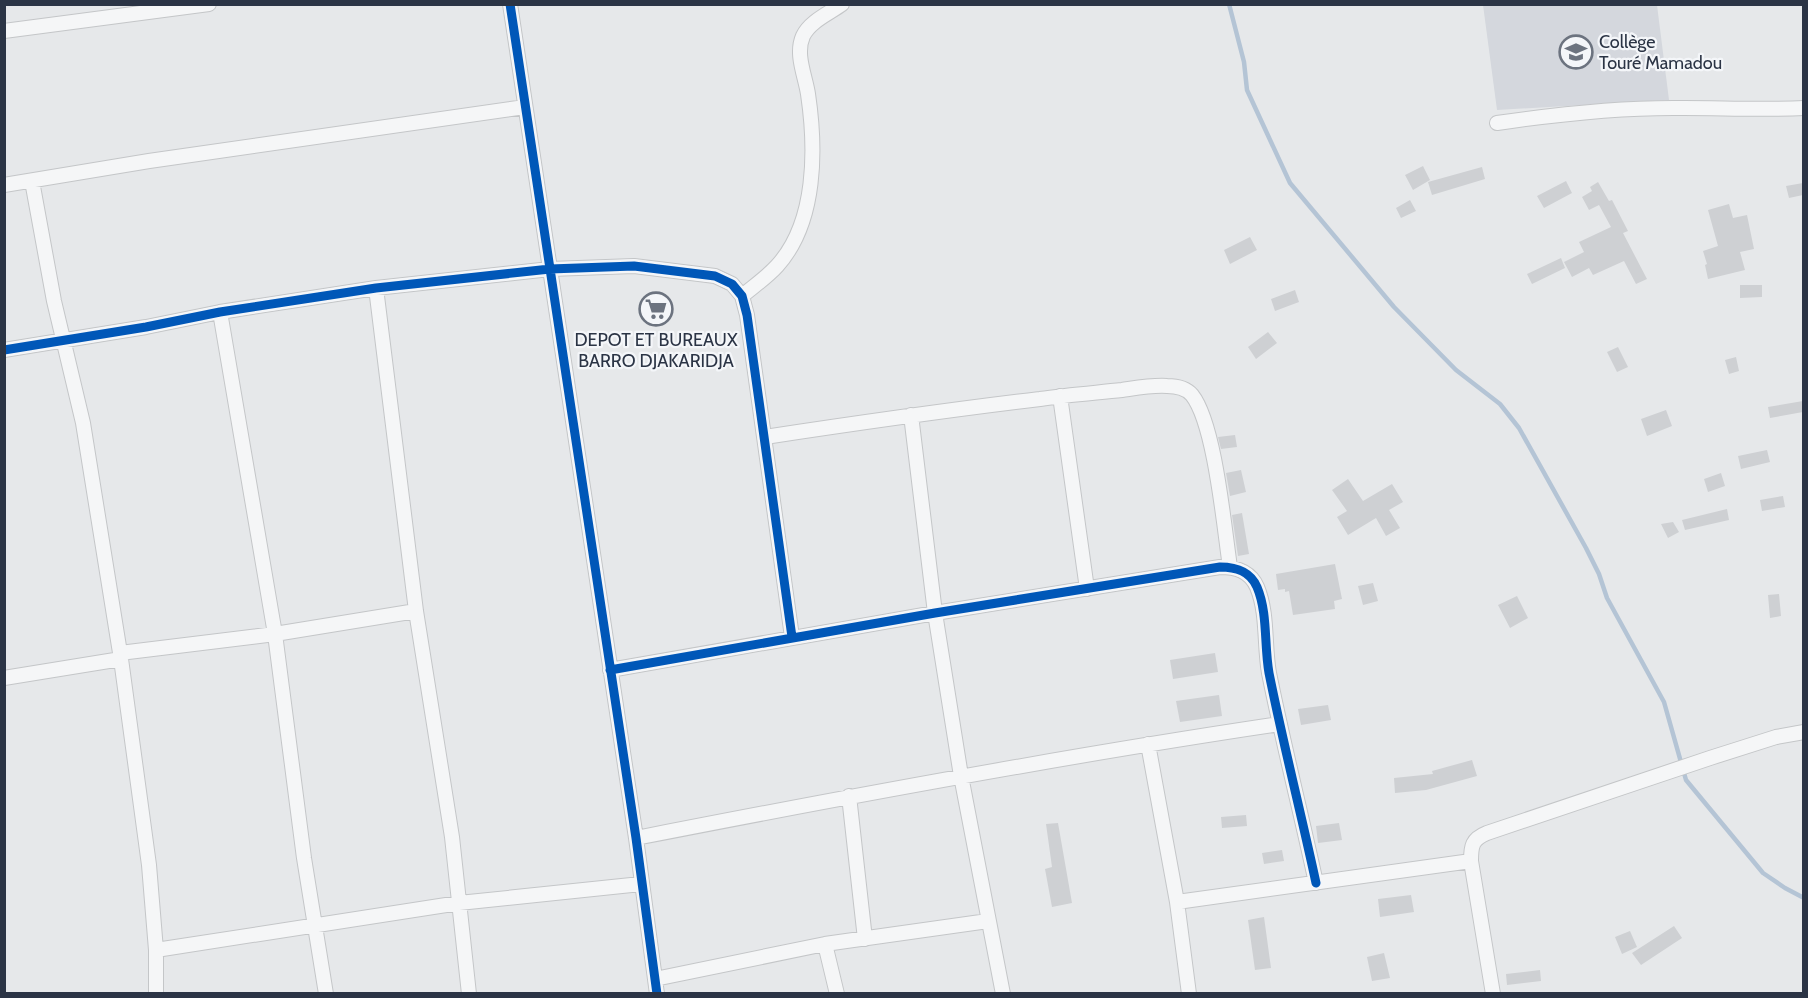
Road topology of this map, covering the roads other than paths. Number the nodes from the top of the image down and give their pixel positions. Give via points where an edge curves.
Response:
1 (209, 4) edge
2 (510, 4) edge
3 (842, 4) edge
4 (4, 31) edge
5 (525, 107) junction
6 (1803, 108) edge
7 (1497, 123) dead end
8 (32, 181) junction
9 (4, 185) edge
10 (550, 269) junction
11 (376, 288) junction
12 (742, 296) junction
13 (220, 312) junction
14 (63, 340) junction
15 (4, 350) edge
16 (1060, 396) junction
17 (911, 415) junction
18 (765, 437) junction
19 (1230, 567) junction
20 (1087, 589) junction
21 (416, 611) junction
22 (935, 613) junction
23 (275, 634) junction
24 (792, 637) junction
25 (121, 656) junction
26 (610, 670) junction
27 (4, 678) edge
28 (1280, 724) junction
29 (1803, 732) edge
30 (1148, 744) junction
31 (961, 776) junction
32 (849, 796) junction
33 (636, 838) junction
34 (1472, 861) junction
35 (1316, 883) junction
36 (641, 884) junction
37 (1177, 902) junction
38 (459, 903) junction
39 (988, 921) junction
40 (315, 925) junction
41 (865, 939) junction
42 (825, 945) junction
43 (156, 950) junction
44 (656, 986) edge
45 (156, 993) edge
46 (326, 993) edge
47 (469, 993) edge
48 (837, 993) edge
49 (1003, 993) edge
50 (1189, 993) edge
51 (1492, 993) edge

1 - 4 street
2 - 5 street
3 - 12 street via 807,29 801,44 813,145 806,210 778,265
5 - 8 street
5 - 10 street
6 - 7 street via 1626,110
8 - 9 street
8 - 14 street
10 - 11 street
10 - 12 street via 634,266 716,276 732,284
10 - 26 street
11 - 13 street
11 - 21 street
12 - 18 street
13 - 14 street
13 - 23 street
14 - 15 street
14 - 25 street via 92,472
16 - 17 street
16 - 19 street via 1165,386 1186,390 1192,396 1209,434
16 - 20 street
17 - 18 street
17 - 22 street
18 - 24 street
19 - 20 street
19 - 28 street via 1245,572 1257,588
20 - 22 street
21 - 23 street
21 - 38 street
22 - 24 street
22 - 31 street
23 - 25 street
23 - 40 street
24 - 26 street
25 - 27 street
25 - 43 street
26 - 33 street
28 - 30 street
28 - 35 street
29 - 34 street via 1710,758 1479,836 1473,842
30 - 31 street
30 - 37 street
31 - 32 street
31 - 39 street
32 - 33 street
32 - 41 street
33 - 36 street
34 - 35 street
34 - 51 street
35 - 37 street
36 - 38 street
36 - 44 street
37 - 50 street
38 - 40 street
38 - 47 street
39 - 41 street
39 - 49 street
40 - 43 street
40 - 46 street
41 - 42 street
42 - 44 street
42 - 48 street
43 - 45 street

